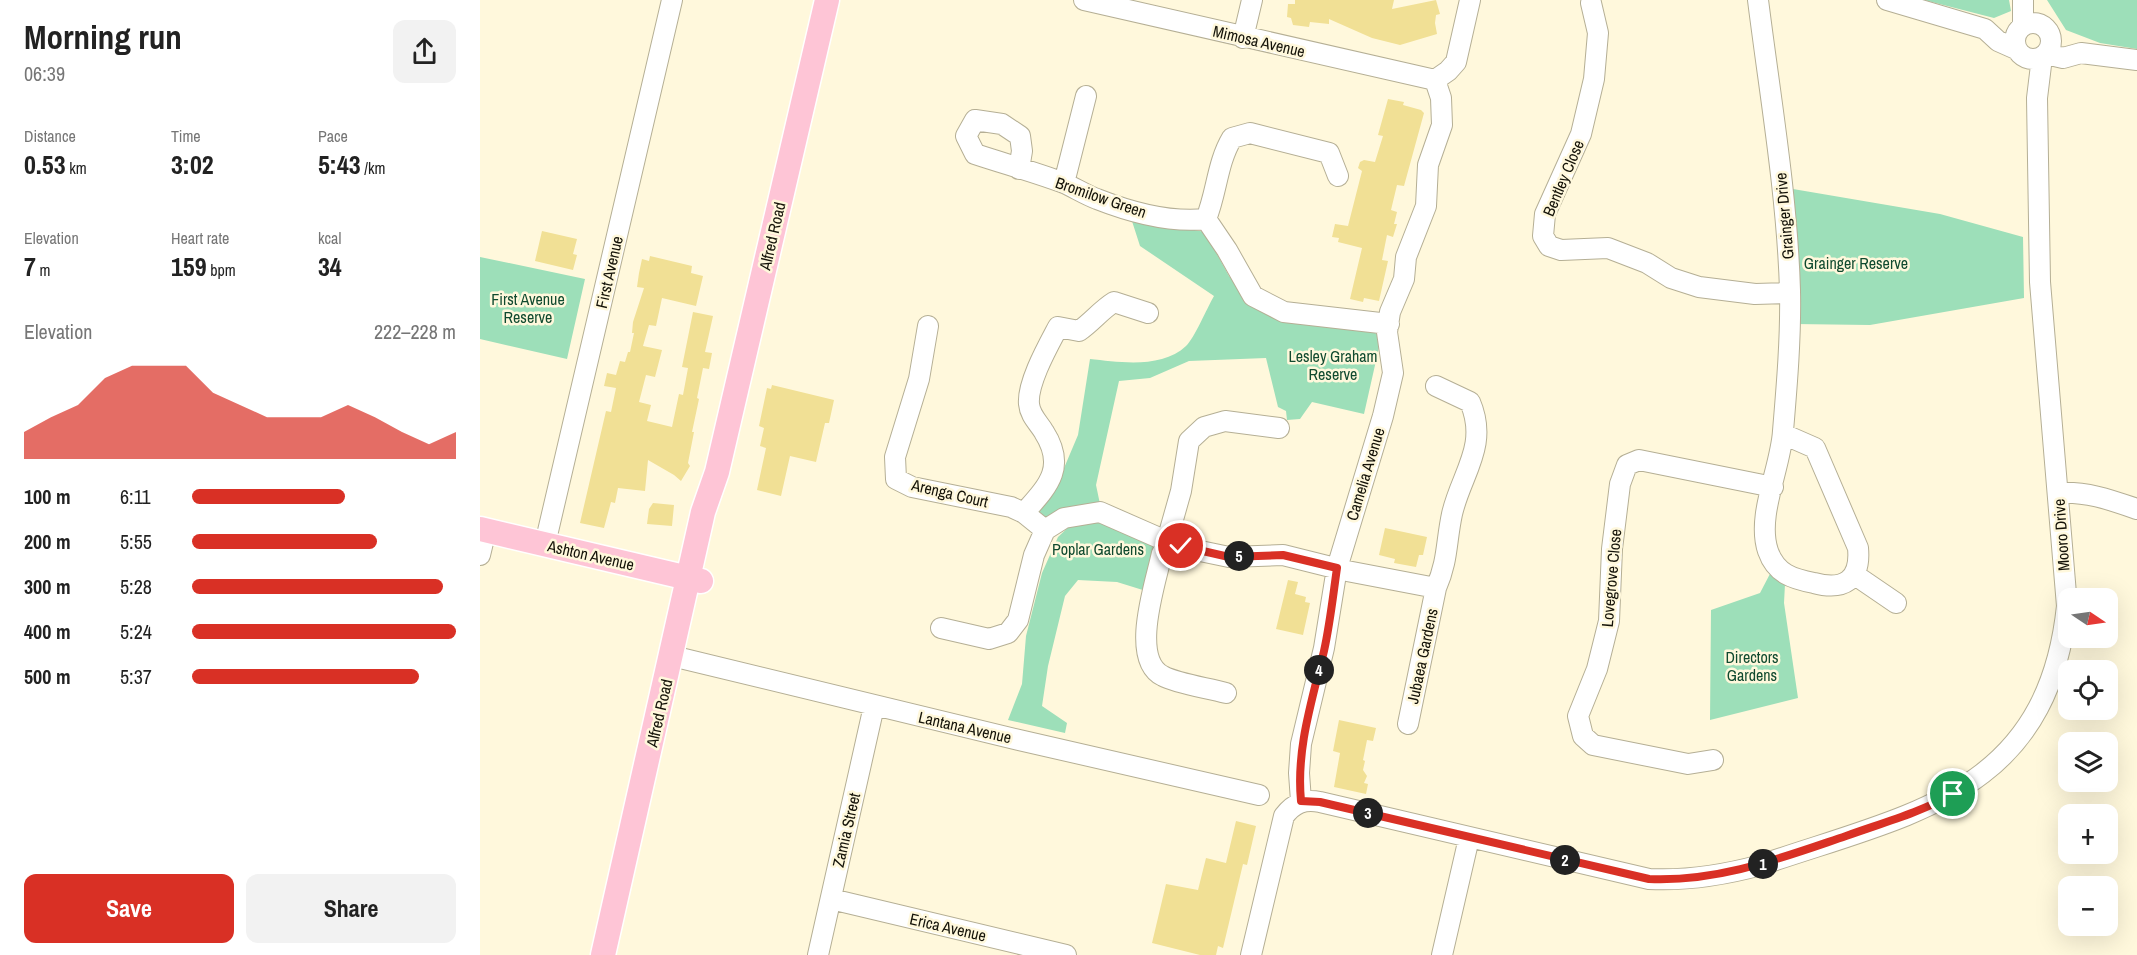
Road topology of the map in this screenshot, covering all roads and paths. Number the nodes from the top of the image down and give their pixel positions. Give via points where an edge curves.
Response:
1 (672, 0) edge
2 (827, 0) edge
3 (1084, 0) edge
4 (1252, 0) edge
5 (1470, 0) edge
6 (1758, 0) edge
7 (1887, 0) edge
8 (2023, 0) edge
9 (2032, 0) edge
10 (1591, 3) dead end
11 (2033, 28) junction
12 (1985, 29) junction
13 (1243, 38) junction
14 (2081, 52) junction
15 (2019, 53) junction
16 (2044, 56) junction
17 (2137, 60) edge
18 (1435, 80) junction
19 (1086, 96) dead end
20 (2037, 98) junction
21 (1019, 169) dead end
22 (1338, 176) dead end
23 (1064, 183) junction
24 (1206, 219) junction
25 (1790, 293) junction
26 (1148, 313) dead end
27 (1389, 324) junction
28 (928, 326) dead end
29 (1436, 386) dead end
30 (1279, 428) dead end
31 (1783, 434) junction
32 (1773, 487) junction
33 (2058, 493) junction
34 (2137, 509) edge
35 (1024, 513) junction
36 (483, 529) edge
37 (1045, 530) junction
38 (1163, 540) junction
39 (546, 544) junction
40 (480, 555) edge
41 (1337, 568) junction
42 (1855, 575) junction
43 (695, 579) junction
44 (1436, 588) junction
45 (1896, 603) dead end
46 (941, 628) dead end
47 (678, 657) junction
48 (1226, 693) dead end
49 (874, 706) junction
50 (1408, 724) dead end
51 (1713, 760) dead end
52 (1259, 795) dead end
53 (1301, 801) junction
54 (1469, 838) junction
55 (831, 899) junction
56 (603, 955) edge
57 (614, 955) edge
58 (818, 955) edge
59 (1066, 955) edge
60 (1251, 955) edge
61 (1442, 955) edge

1 - 39 street, First Avenue
2 - 43 main road, Alfred Road via 717,472 716,515
3 - 13 street, Mimosa Avenue
4 - 13 street
5 - 18 street via 1456,62
6 - 25 street, Grainger Drive via 1781,176
7 - 12 street
8 - 11 street, Mooro Drive
9 - 11 street, Mooro Drive via 2038,10
10 - 25 street, Bentley Close via 1598,33 1594,79 1581,134 1545,214 1542,236 1549,246 1561,250 1608,248 1699,287 1755,294
11 - 12 street
11 - 14 street via 2068,42
11 - 15 street, Mooro Drive via 2015,39
11 - 16 street, Mooro Drive via 2051,44
12 - 15 street
13 - 18 street, Mimosa Avenue
14 - 16 street via 2063,58
14 - 17 street
15 - 16 street via 2031,60
15 - 20 street, Mooro Drive
16 - 20 street, Mooro Drive
18 - 27 street, Camelia Avenue via 1441,98 1442,125 1428,165 1426,206 1406,256 1404,279
19 - 23 street
20 - 33 street, Mooro Drive via 2040,282
21 - 23 street, Bromilow Green
22 - 24 street via 1329,153 1250,133 1232,138 1224,152
23 - 24 street, Bromilow Green via 1097,199 1148,215 1189,221
24 - 27 street via 1253,296 1284,312
25 - 31 street, Grainger Drive
26 - 35 street via 1114,302 1079,330 1058,327 1037,370 1029,404 1051,446 1054,463 1050,483
27 - 41 street, Camelia Avenue via 1393,374
28 - 35 street, Arenga Court via 919,380 895,458 896,479
29 - 44 street, Jubaea Gardens via 1470,402 1476,417 1475,452 1452,513 1445,567
30 - 38 street via 1225,421 1204,427 1189,441 1181,491
31 - 32 street, Grainger Drive
31 - 42 street via 1815,448 1858,548 1860,564
32 - 42 street, Grainger Drive via 1764,522 1768,551 1782,572 1789,578 1826,586 1847,582
32 - 51 street, Lovegrove Close via 1639,460 1628,465 1620,484 1612,549 1610,621 1597,669 1578,716 1583,736 1593,745 1688,764
33 - 34 street via 2093,495
33 - 54 street, Mooro Drive via 2067,606 2056,667 2034,717 2014,744 1996,764 1953,794 1913,813 1761,865 1687,879 1649,879
35 - 37 street, Arenga Court
36 - 39 main road, Ashton Avenue
36 - 40 street
37 - 38 street via 1064,518 1100,512
37 - 46 street via 1018,620 1008,633 989,639
38 - 41 street, Jubaea Gardens via 1175,553 1181,546 1229,557 1283,555
38 - 48 street via 1145,637 1147,659 1161,676
39 - 43 main road, Ashton Avenue
41 - 44 street, Jubaea Gardens
41 - 53 street, Camelia Avenue via 1324,648 1301,744
42 - 45 street
43 - 47 main road, Alfred Road
44 - 50 street, Jubaea Gardens
47 - 49 street, Lantana Avenue
47 - 56 main road, Alfred Road
47 - 57 main road, Alfred Road
49 - 52 street, Lantana Avenue
49 - 55 street, Zamia Street
53 - 54 street, Mooro Drive via 1320,802
53 - 60 street via 1284,816
54 - 61 street
55 - 58 street, Zamia Street
55 - 59 street, Erica Avenue

